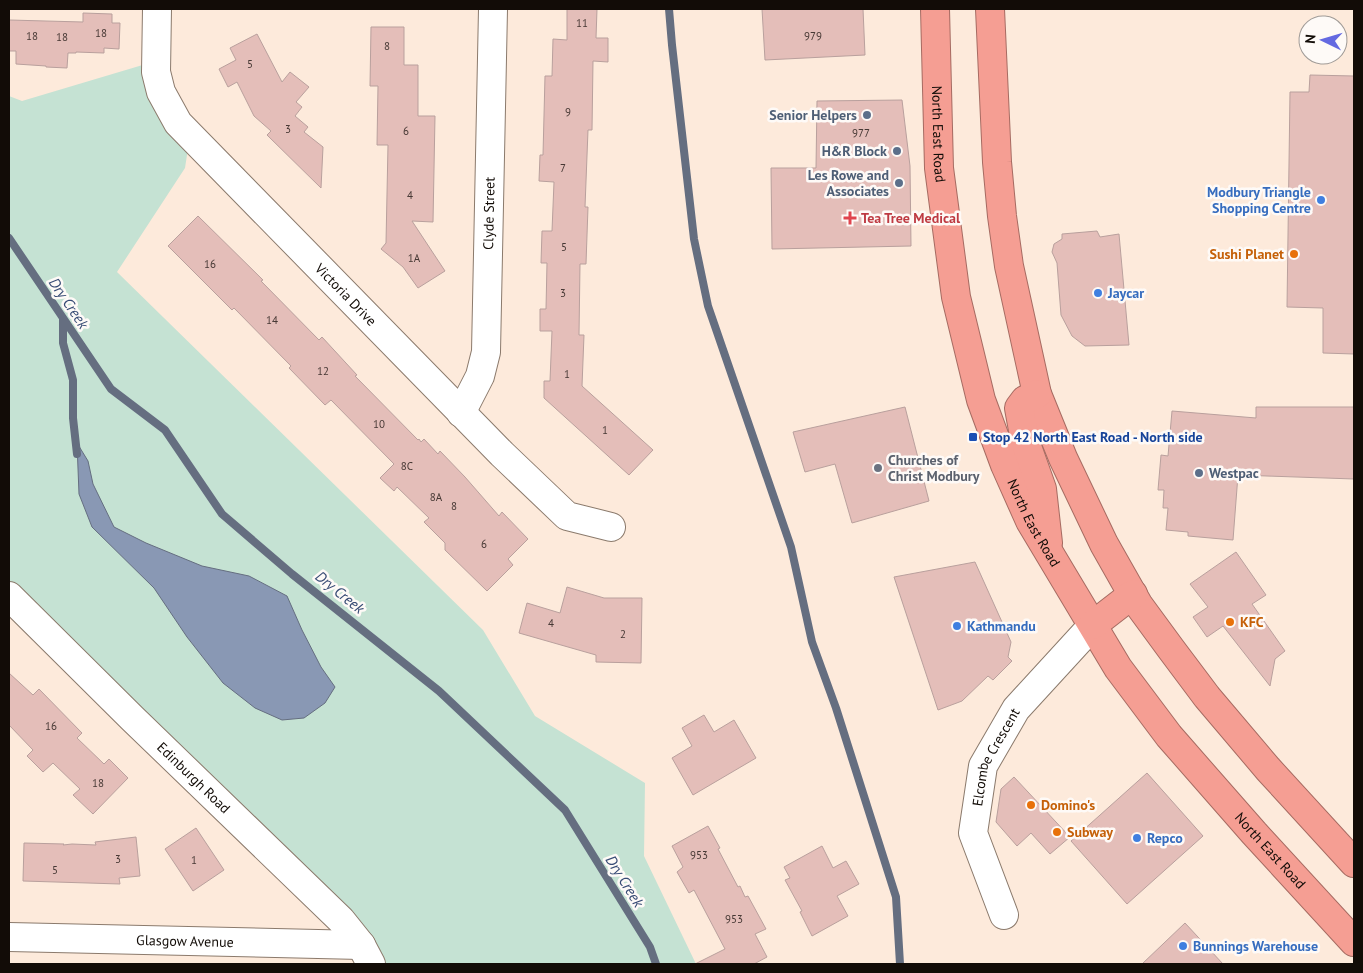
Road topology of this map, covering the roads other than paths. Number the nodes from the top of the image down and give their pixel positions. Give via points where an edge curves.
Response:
1 (157, 9) edge
2 (493, 9) edge
3 (935, 9) edge
4 (990, 9) edge
5 (1038, 394) junction
6 (461, 412) junction
7 (611, 527) dead end
8 (1049, 552) junction
9 (1133, 594) junction
10 (9, 596) edge
11 (1093, 625) junction
12 (1354, 863) edge
13 (1004, 915) dead end
14 (9, 938) edge
15 (1354, 942) edge
16 (366, 955) edge

1 - 6 street, Victoria Drive via 156,72 161,92 178,123
2 - 6 street, Clyde Street via 486,352 480,376
3 - 8 highway, North East Road via 939,168 956,297 981,400 1021,501
4 - 5 highway via 1002,216 1009,266
5 - 8 highway via 1025,400 1019,408 1025,441 1042,489
5 - 9 highway via 1083,502
6 - 7 street, Victoria Drive via 567,516
8 - 11 highway, North East Road
9 - 11 highway
9 - 12 highway via 1207,697
10 - 16 street, Edinburgh Road via 341,920
11 - 13 street, Elcombe Crescent via 1016,709 983,766 974,833
11 - 15 highway, North East Road via 1118,668 1169,736
14 - 16 street, Glasgow Avenue

